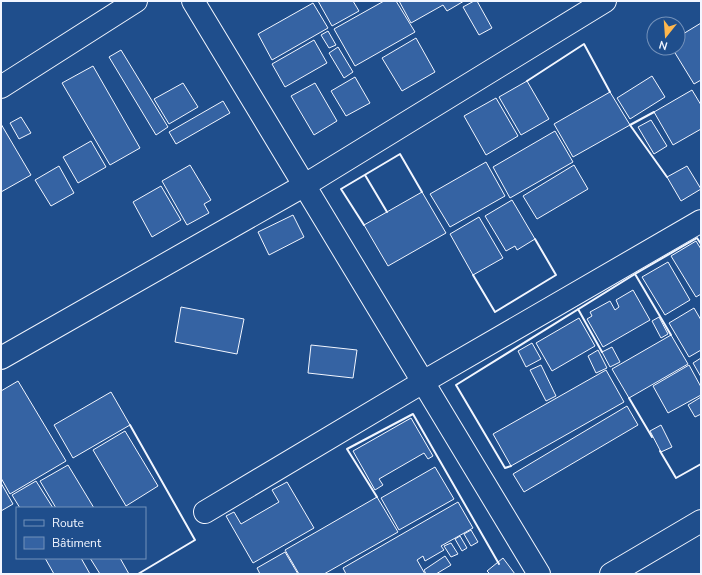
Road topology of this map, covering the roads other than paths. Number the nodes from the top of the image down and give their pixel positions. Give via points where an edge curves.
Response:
1 (136, 1) edge
2 (193, 1) edge
3 (606, 1) edge
4 (1, 87) edge
5 (305, 185) junction
6 (701, 221) edge
7 (1, 358) edge
8 (423, 382) junction
9 (205, 512) dead end
10 (701, 521) edge
11 (539, 574) edge
12 (611, 574) edge

1 - 4 street
2 - 5 street
3 - 5 street
5 - 7 street
5 - 8 street
6 - 8 street
8 - 9 street
8 - 11 street
10 - 12 street

